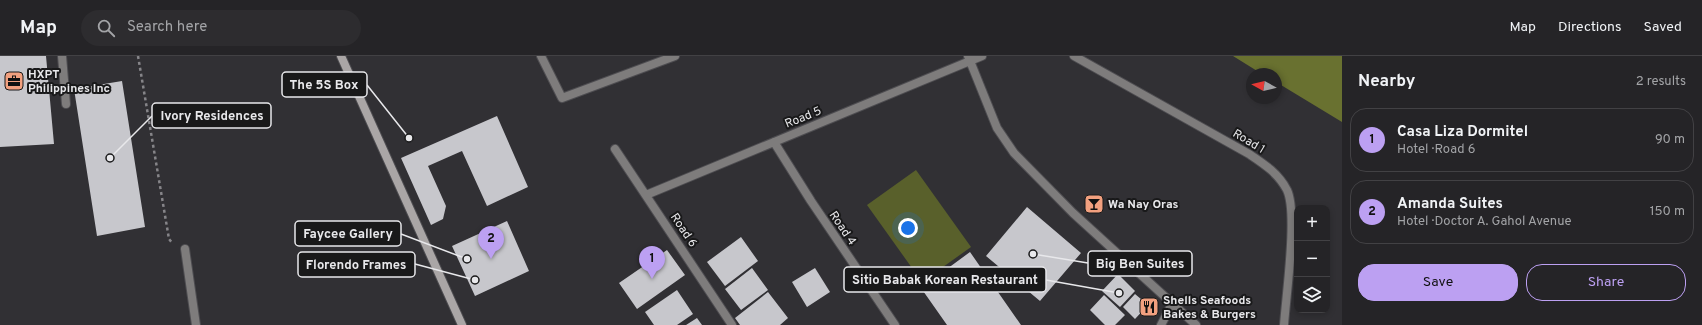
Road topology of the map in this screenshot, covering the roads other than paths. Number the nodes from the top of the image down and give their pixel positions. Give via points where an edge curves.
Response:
1 (62, 56) edge
2 (341, 56) edge
3 (541, 56) edge
4 (675, 56) edge
5 (982, 56) edge
6 (1074, 56) edge
7 (969, 59) edge
8 (66, 104) dead end
9 (774, 142) junction
10 (615, 149) dead end
11 (646, 195) junction
12 (185, 250) road end
13 (1172, 304) junction
14 (196, 325) edge
15 (462, 325) edge
16 (732, 325) edge
17 (895, 325) edge
18 (1161, 325) edge
19 (1196, 325) edge
20 (1284, 325) edge

1 - 8 street
2 - 15 main road
3 - 4 street via 562,98
5 - 7 street
6 - 20 street, Road 1 via 1249,154 1278,176 1287,191 1292,227
7 - 9 street, Road 5
7 - 13 street via 997,128 1014,153 1073,213
9 - 11 street, Road 5
9 - 17 street, Road 4
10 - 11 street, Road 6
11 - 16 street, Road 6
12 - 14 street
13 - 18 street
13 - 19 street

